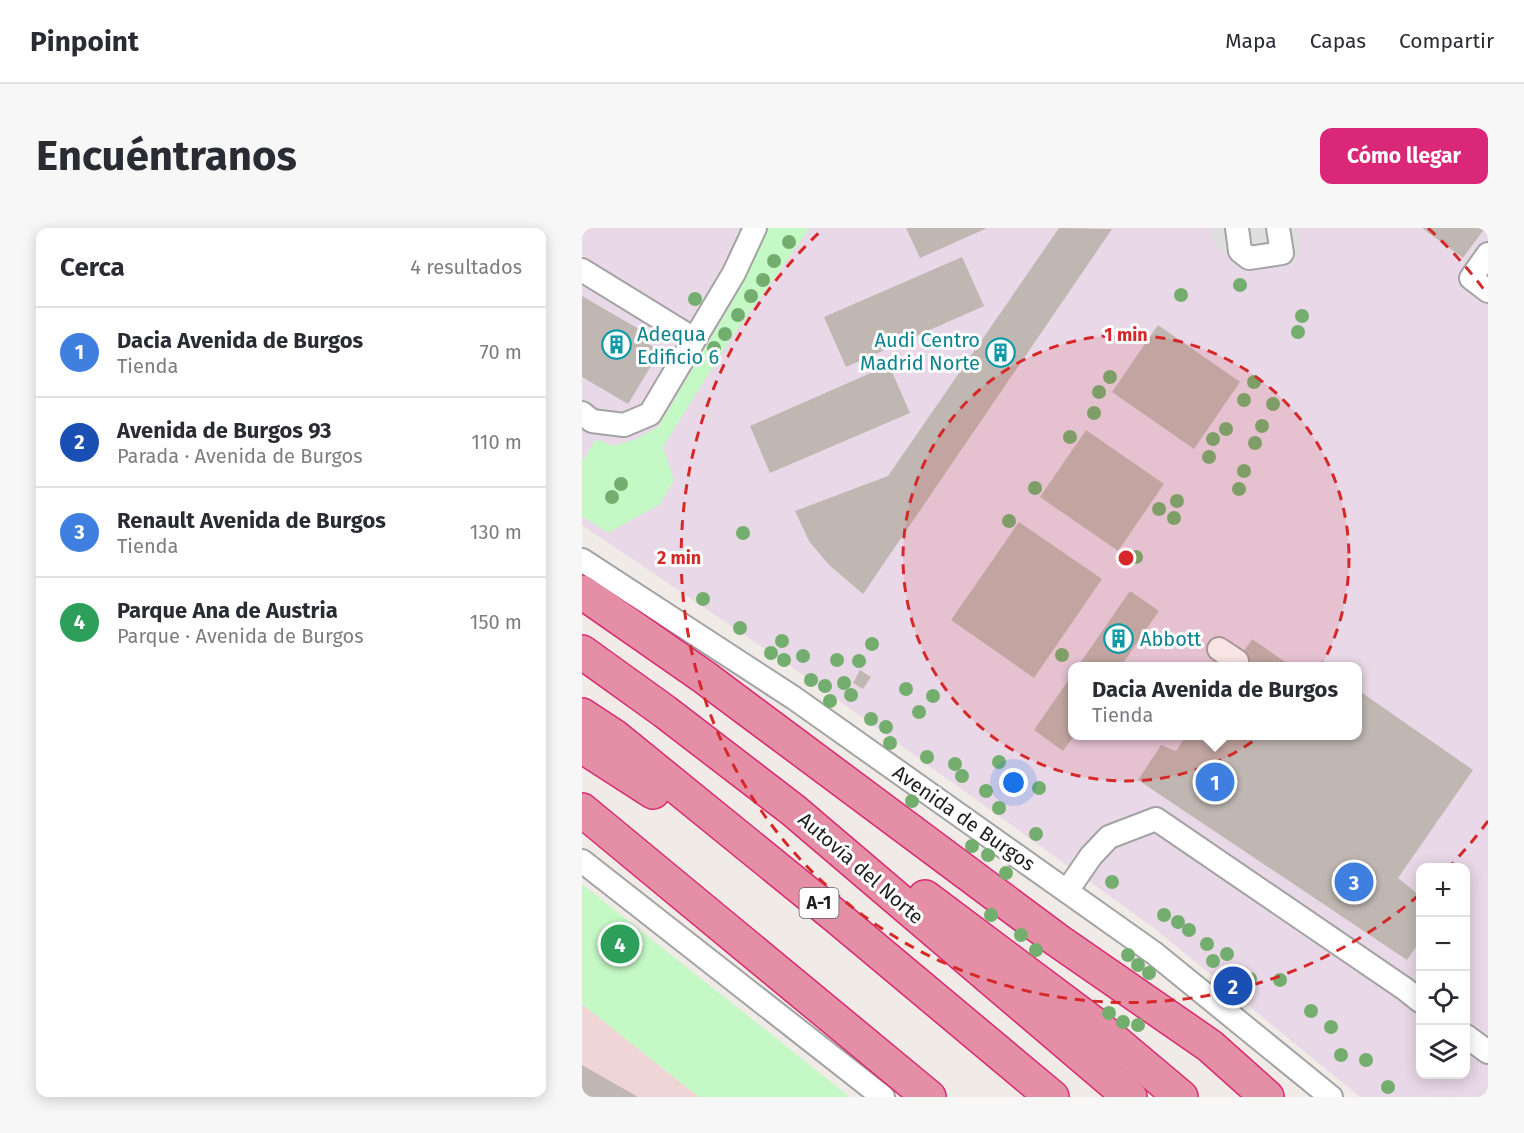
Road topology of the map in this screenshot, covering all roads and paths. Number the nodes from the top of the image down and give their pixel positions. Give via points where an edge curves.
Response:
1 (755, 228) edge
2 (1237, 228) edge
3 (1278, 228) edge
4 (1488, 254) edge
5 (582, 270) edge
6 (1488, 291) edge
7 (673, 311) dead end
8 (698, 333) junction
9 (582, 413) edge
10 (582, 560) edge
11 (582, 592) edge
12 (582, 652) edge
13 (582, 715) edge
14 (582, 746) edge
15 (582, 810) edge
16 (821, 833) junction
17 (582, 861) edge
18 (1067, 891) junction
19 (838, 918) junction
20 (1416, 998) edge
21 (1470, 1039) edge
22 (1488, 1052) edge
23 (883, 1097) edge
24 (929, 1097) edge
25 (1052, 1097) edge
26 (1130, 1097) edge
27 (1181, 1097) edge
28 (1267, 1097) edge
29 (1331, 1097) edge

1 - 8 street via 734,273
2 - 3 street via 1240,251 1249,258 1282,253
4 - 6 street via 1471,278
5 - 8 street
7 - 8 street
8 - 9 street via 650,414 624,425 592,421
10 - 18 street, Avenida de Burgos via 794,698
11 - 28 highway via 704,677 1057,940 1210,1046
12 - 16 highway, Autovía del Norte
13 - 19 highway, A-1 via 614,736
14 - 19 highway
15 - 24 highway
16 - 26 highway, Autovía del Norte
16 - 27 highway via 869,855 1093,1023
17 - 23 street
18 - 20 street via 1109,837 1156,819
18 - 29 street, Avenida de Burgos via 1154,953
19 - 25 highway, A-1
21 - 22 street

